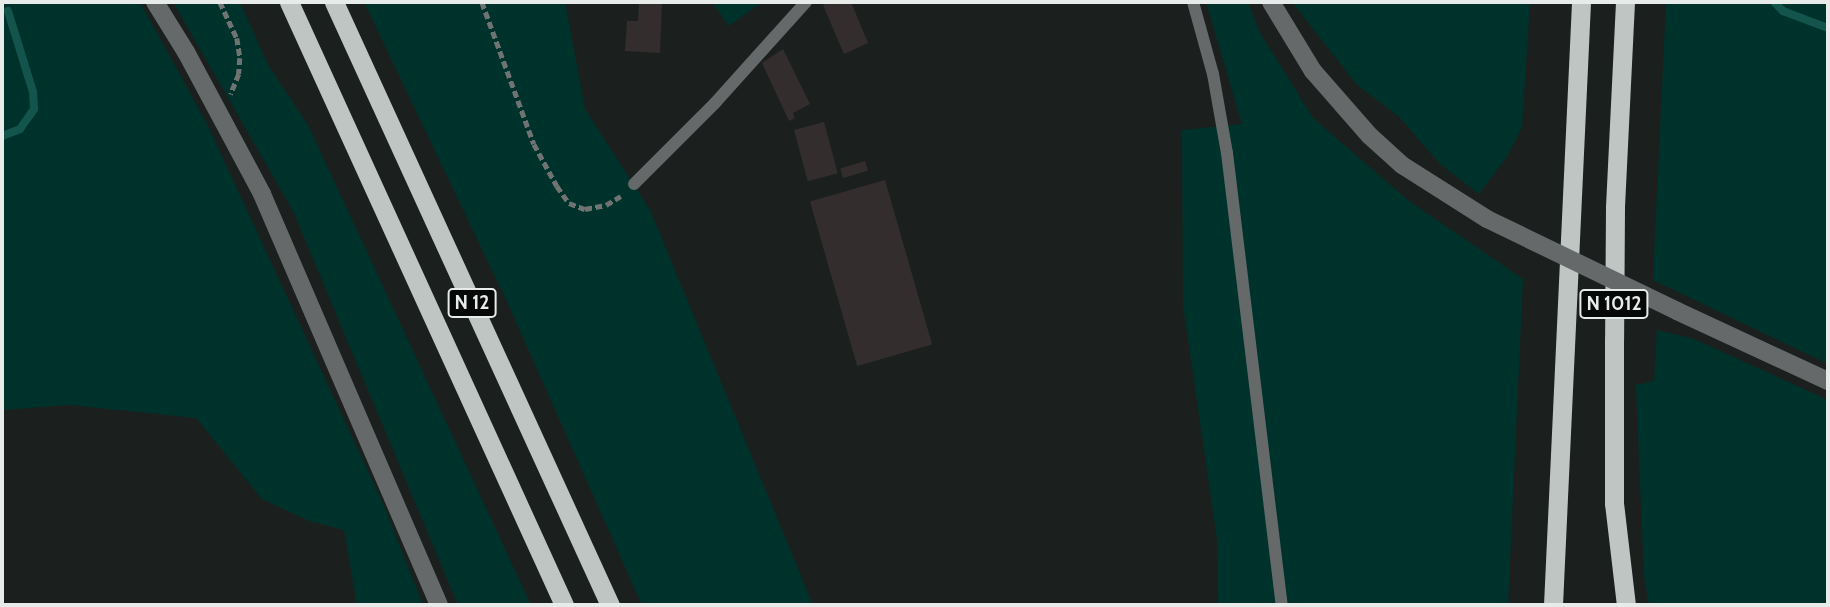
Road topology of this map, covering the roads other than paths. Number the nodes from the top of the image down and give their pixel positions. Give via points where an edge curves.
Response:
1 (155, 2) edge
2 (289, 2) edge
3 (334, 2) edge
4 (806, 2) edge
5 (1193, 2) edge
6 (1271, 2) edge
7 (1581, 2) edge
8 (1625, 2) edge
9 (634, 184) road end
10 (1828, 382) edge
11 (439, 605) edge
12 (564, 605) edge
13 (610, 605) edge
14 (1282, 605) edge
15 (1553, 605) edge
16 (1626, 605) edge

1 - 11 street via 218,112 304,286
2 - 12 highway, N 12
3 - 13 highway, N 12
4 - 9 lane
5 - 14 lane via 1213,74 1227,153
6 - 10 street, bridge via 1313,71 1402,165 1487,219
7 - 15 highway, N 1012
8 - 16 highway, N 1012 via 1615,208 1614,503

